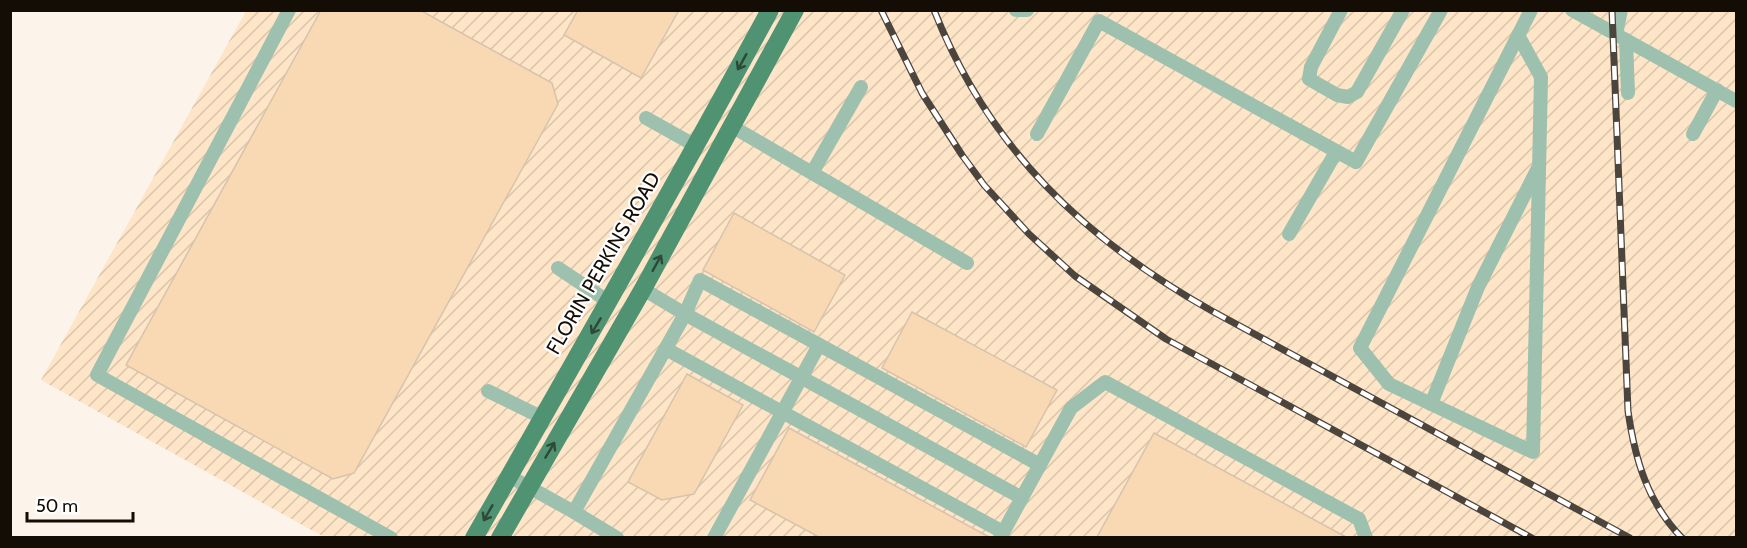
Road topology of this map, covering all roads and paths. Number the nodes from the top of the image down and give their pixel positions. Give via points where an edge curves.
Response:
1 (289, 10) edge
2 (770, 10) edge
3 (1016, 10) edge
4 (1027, 10) edge
5 (1341, 10) edge
6 (1403, 10) edge
7 (1441, 10) edge
8 (1531, 10) edge
9 (1572, 10) edge
10 (1621, 10) edge
11 (787, 13) edge
12 (1518, 35) junction
13 (1621, 37) junction
14 (861, 87) dead end
15 (1717, 90) junction
16 (1628, 93) dead end
17 (1737, 100) edge
18 (646, 118) dead end
19 (733, 127) junction
20 (1038, 134) dead end
21 (1693, 134) dead end
22 (696, 146) junction
23 (1336, 152) junction
24 (1539, 166) junction
25 (812, 173) junction
26 (1289, 234) dead end
27 (967, 263) dead end
28 (558, 268) dead end
29 (642, 289) junction
30 (609, 302) junction
31 (685, 314) junction
32 (819, 345) junction
33 (666, 349) junction
34 (801, 377) junction
35 (488, 391) dead end
36 (1431, 404) junction
37 (782, 412) junction
38 (541, 417) junction
39 (1040, 465) junction
40 (509, 477) junction
41 (528, 487) junction
42 (1022, 498) junction
43 (574, 512) junction
44 (1002, 535) edge
45 (391, 537) edge
46 (474, 537) edge
47 (500, 537) edge
48 (617, 537) edge
49 (714, 537) edge
50 (1366, 537) edge

1 - 45 street via 97,375
2 -> 22 main road, FLORIN PERKINS ROAD
3 - 4 street
5 - 6 street via 1311,67 1309,79 1348,98 1357,92
7 - 23 street via 1356,162
8 - 12 street
9 - 13 street
10 - 13 street
11 - 19 main road
12 - 24 street via 1541,77
12 - 36 street via 1360,348 1389,384
13 - 15 street
13 - 16 street
14 - 25 street
15 - 17 street
15 - 21 street
18 - 22 street
19 - 25 street
29 -> 19 main road
20 - 23 street via 1099,21
22 - 30 main road, FLORIN PERKINS ROAD
23 - 26 street
24 - 36 street via 1478,287
24 - 36 street via 1533,452
25 - 27 street
28 - 30 street
29 - 31 street
41 -> 29 main road
30 -> 38 main road, FLORIN PERKINS ROAD
31 - 32 street via 700,280
31 - 33 street
31 - 34 street
32 - 34 street
32 - 39 street
33 - 37 street
33 - 43 street
34 - 37 street
34 - 42 street
35 - 38 street
37 - 44 street
37 - 49 street
38 - 40 main road, FLORIN PERKINS ROAD
39 - 42 street
39 - 50 street via 1071,408 1105,382 1359,519
40 - 41 street
40 -> 46 main road, FLORIN PERKINS ROAD
41 - 43 street
41 - 47 main road
42 - 44 street
43 - 48 street

